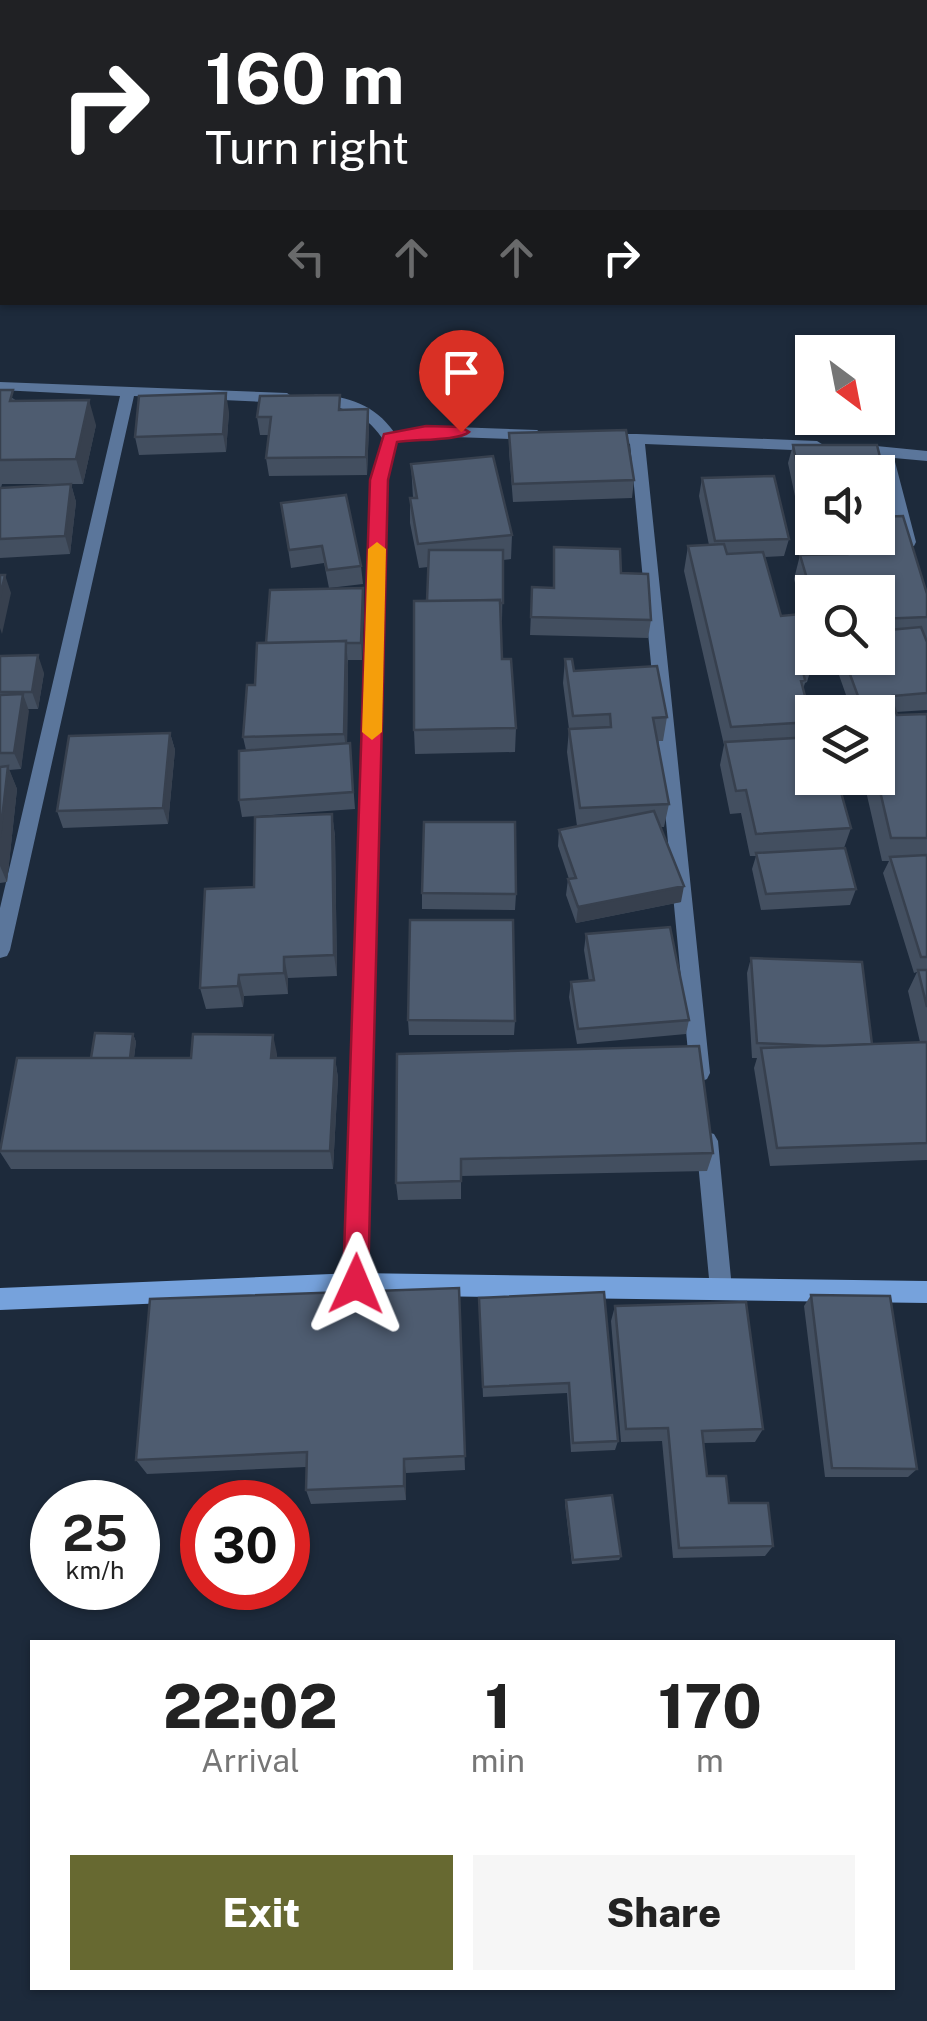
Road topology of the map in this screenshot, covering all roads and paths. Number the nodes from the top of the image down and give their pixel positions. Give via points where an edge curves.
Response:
1 (0, 386) edge
2 (128, 391) junction
3 (560, 436) edge
4 (390, 438) junction
5 (886, 455) edge
6 (895, 455) edge
7 (927, 456) edge
8 (895, 491) edge
9 (913, 563) edge
10 (0, 950) edge
11 (702, 1091) edge
12 (706, 1130) edge
13 (356, 1284) junction
14 (721, 1288) junction
15 (927, 1292) edge
16 (0, 1299) edge

1 - 2 street
2 - 4 street via 344,400 363,405
2 - 10 street
3 - 4 street via 426,431
4 - 13 street via 379,480
5 - 11 street via 627,439
6 - 7 street
8 - 9 street
12 - 14 street
13 - 14 main road
13 - 16 main road
14 - 15 main road

